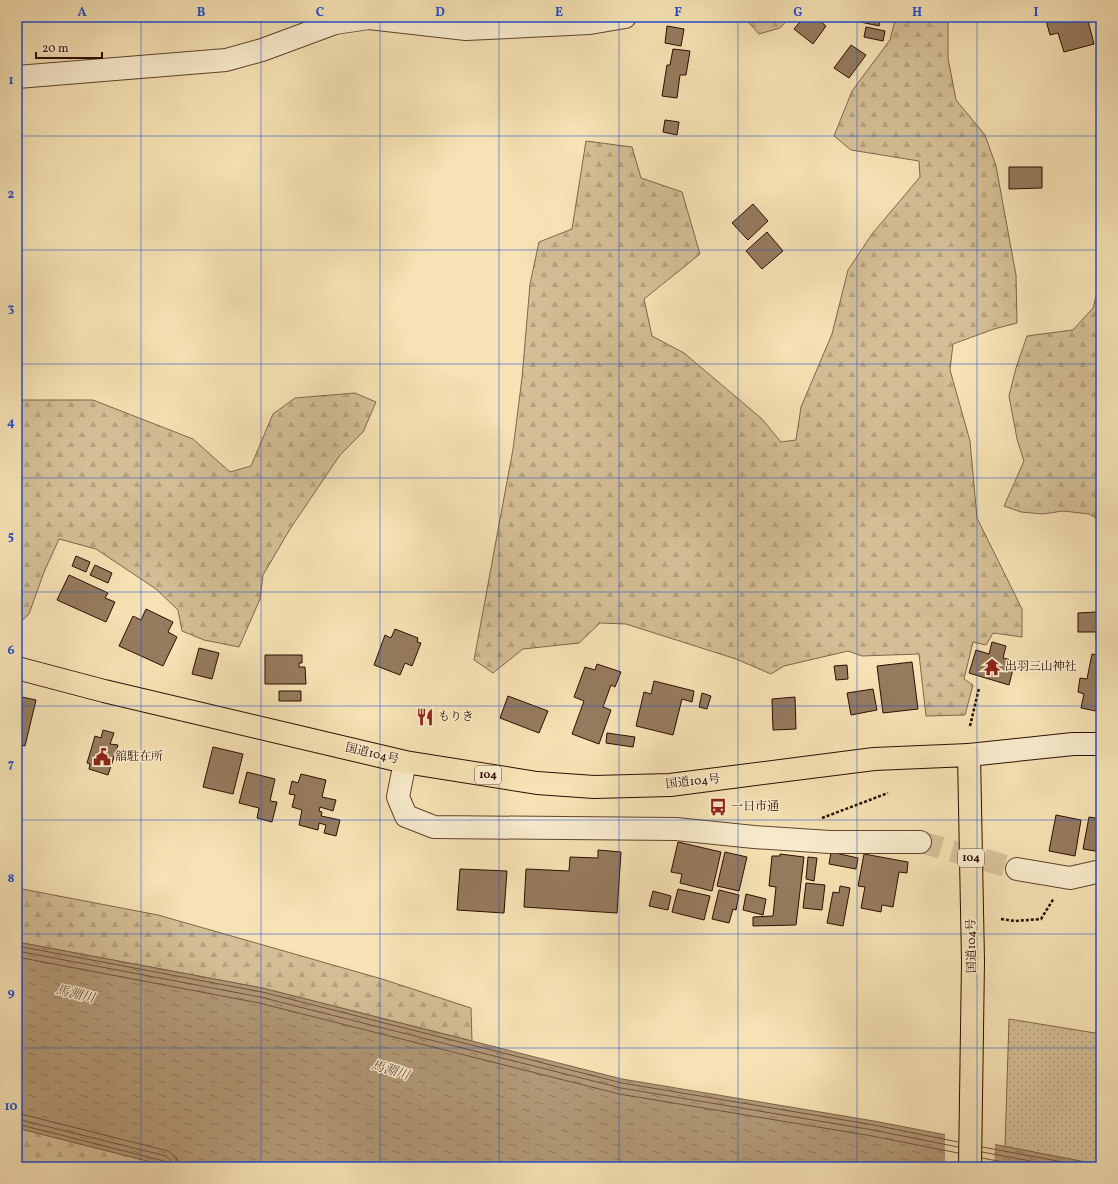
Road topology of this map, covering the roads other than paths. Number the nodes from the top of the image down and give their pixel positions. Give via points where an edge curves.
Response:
1 (625, 17) edge
2 (17, 77) edge
3 (17, 668) edge
4 (1101, 744) edge
5 (969, 755) junction
6 (405, 762) junction
7 (920, 842) tunnel mouth
8 (1017, 869) tunnel mouth
9 (1101, 871) edge
10 (970, 1167) edge

1 - 2 street via 590,23 466,29 369,18 334,22 262,50 226,60
3 - 6 highway, 国道104号 / 104
4 - 5 street via 1073,744
5 - 6 highway, 国道104号 / 104 via 874,759 670,785 594,787 537,783
5 - 10 highway, 国道104号 / 104 via 973,961
6 - 7 street via 398,797 406,816 434,827 676,829 830,842
8 - 9 street via 1070,878

